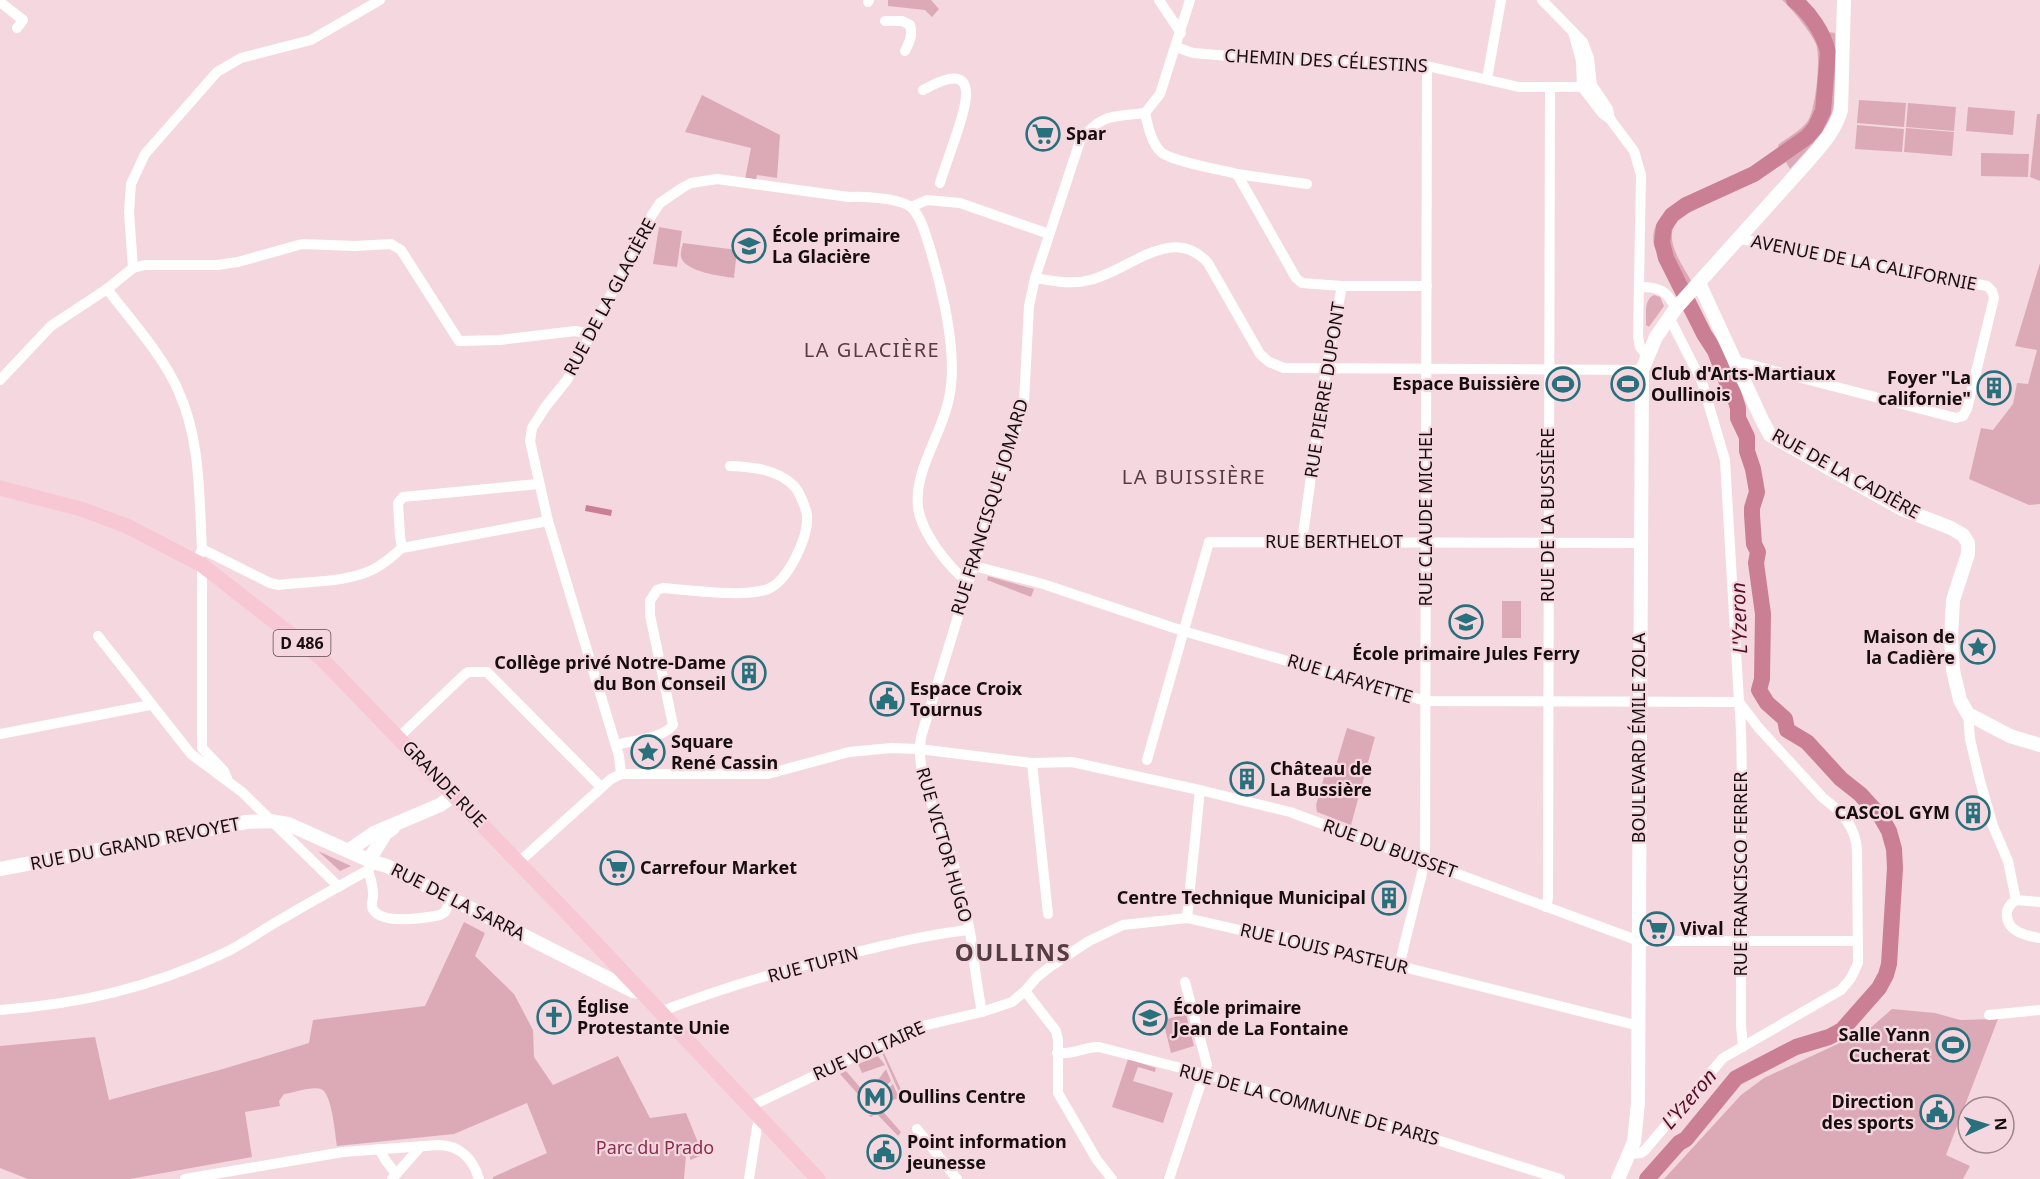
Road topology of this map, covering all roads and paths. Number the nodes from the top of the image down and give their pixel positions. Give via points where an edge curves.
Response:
1 (380, 0) edge
2 (1159, 0) edge
3 (1190, 0) edge
4 (1501, 0) edge
5 (1542, 0) edge
6 (1844, 0) edge
7 (0, 2) edge
8 (885, 21) dead end
9 (17, 28) dead end
10 (1181, 33) junction
11 (1176, 47) junction
12 (905, 51) dead end
13 (1427, 66) junction
14 (1487, 79) junction
15 (1587, 86) junction
16 (1550, 87) junction
17 (923, 90) dead end
18 (1145, 113) junction
19 (1238, 174) junction
20 (940, 183) dead end
21 (1307, 184) dead end
22 (911, 207) junction
23 (1049, 234) junction
24 (1740, 239) junction
25 (133, 268) junction
26 (1035, 278) junction
27 (1697, 285) junction
28 (1342, 286) junction
29 (1427, 286) junction
30 (1640, 287) junction
31 (107, 289) junction
32 (1675, 310) junction
33 (1640, 318) junction
34 (592, 334) junction
35 (1656, 337) junction
36 (1647, 356) junction
37 (1736, 361) junction
38 (1326, 368) junction
39 (1427, 369) junction
40 (1550, 369) junction
41 (1642, 370) junction
42 (0, 380) edge
43 (730, 466) dead end
44 (538, 484) junction
45 (0, 488) edge
46 (548, 521) junction
47 (1302, 542) junction
48 (1426, 543) junction
49 (1548, 543) junction
50 (1640, 543) junction
51 (402, 548) junction
52 (200, 558) junction
53 (974, 566) junction
54 (968, 582) junction
55 (1183, 631) junction
56 (98, 636) dead end
57 (1426, 701) junction
58 (1548, 701) junction
59 (1639, 702) junction
60 (1739, 702) junction
61 (150, 705) junction
62 (1968, 714) junction
63 (1746, 720) junction
64 (0, 734) edge
65 (399, 737) junction
66 (615, 743) junction
67 (2040, 745) edge
68 (919, 749) junction
69 (1148, 760) dead end
70 (1032, 763) junction
71 (621, 774) junction
72 (228, 781) junction
73 (601, 788) junction
74 (1200, 790) junction
75 (454, 795) junction
76 (270, 820) junction
77 (399, 823) junction
78 (348, 851) junction
79 (1425, 861) junction
80 (519, 862) junction
81 (370, 864) junction
82 (0, 869) edge
83 (339, 886) junction
84 (451, 899) junction
85 (2016, 900) junction
86 (2040, 902) edge
87 (1546, 907) junction
88 (1048, 914) dead end
89 (1187, 918) junction
90 (969, 930) junction
91 (2040, 938) edge
92 (1741, 940) junction
93 (1639, 941) junction
94 (1857, 941) junction
95 (1399, 966) junction
96 (1185, 982) dead end
97 (1025, 991) junction
98 (642, 992) junction
99 (0, 1010) edge
100 (2040, 1010) edge
101 (660, 1012) junction
102 (982, 1012) junction
103 (1989, 1015) dead end
104 (1639, 1026) junction
105 (1743, 1047) junction
106 (1058, 1053) junction
107 (1204, 1074) junction
108 (749, 1107) junction
109 (760, 1119) junction
110 (917, 1129) dead end
111 (421, 1146) junction
112 (379, 1149) junction
113 (1630, 1154) junction
114 (394, 1176) edge
115 (185, 1179) edge
116 (479, 1179) edge
117 (749, 1179) edge
118 (818, 1179) edge
119 (957, 1179) edge
120 (1112, 1179) edge
121 (1169, 1179) edge
122 (1560, 1179) edge
123 (1618, 1179) edge

1 - 25 street via 311,40 241,58 217,72 145,154 131,184
2 - 10 street
3 - 10 street
4 - 14 street
5 - 15 street via 1573,32
6 - 24 street, BOULEVARD ÉMILE ZOLA via 1841,110 1837,123
7 - 9 street via 23,20
8 - 12 street via 910,25 912,32
10 - 11 street
11 - 13 street, CHEMIN DES CÉLESTINS via 1193,53 1267,59
11 - 18 street via 1160,94
13 - 14 street, CHEMIN DES CÉLESTINS
13 - 29 street, RUE CLAUDE MICHEL
14 - 16 street, CHEMIN DES CÉLESTINS via 1519,87
15 - 16 street, CHEMIN DES CÉLESTINS
15 - 30 street via 1602,113 1610,118 1634,152 1641,171
16 - 40 street, RUE DE LA BUSSIÈRE
17 - 20 street via 949,78 957,78 966,90 963,112
18 - 19 street via 1151,137 1161,153
18 - 23 street, RUE FRANCISQUE JOMARD via 1105,118 1080,141
19 - 21 street
19 - 28 street via 1296,278 1302,284
22 - 23 street, RUE DE LA GLACIÈRE via 927,200 960,203
22 - 34 street, RUE DE LA GLACIÈRE via 873,198 717,179 691,183 666,198 652,215
22 - 54 street via 922,225 941,283 952,364 950,397 921,477 918,508 928,535
23 - 26 street, RUE FRANCISQUE JOMARD
24 - 27 street, BOULEVARD ÉMILE ZOLA
24 - 37 street, AVENUE DE LA CALIFORNIE via 1987,286 1994,298 1963,417
25 - 31 street
25 - 34 street via 217,265 302,244 391,244 401,250 459,341 575,331
26 - 38 street via 1060,282 1092,280 1158,250 1184,247 1208,263 1252,344 1269,362 1284,368
26 - 53 street, RUE FRANCISQUE JOMARD via 1029,306 1024,402
27 - 32 street, BOULEVARD ÉMILE ZOLA
27 - 37 street, RUE DE LA CADIÈRE
28 - 29 street, RUE PIERRE DUPONT
28 - 38 street, RUE PIERRE DUPONT
29 - 39 street, RUE CLAUDE MICHEL
30 - 32 street via 1666,292
30 - 33 street
31 - 42 street via 51,326
31 - 52 street, RUE DE LA SARRA via 179,391 196,458
32 - 35 street, BOULEVARD ÉMILE ZOLA
32 - 60 street via 1725,460
33 - 35 street via 1647,334
33 - 36 street via 1640,347
34 - 44 street, RUE DE LA GLACIÈRE via 567,381 532,428 530,441
35 - 36 street, BOULEVARD ÉMILE ZOLA
36 - 41 street, BOULEVARD ÉMILE ZOLA
37 - 62 street, RUE DE LA CADIÈRE via 1770,435 1902,509 1963,535 1968,554 1953,600 1951,638 1956,685
38 - 39 street
38 - 47 street, RUE PIERRE DUPONT
39 - 40 street
39 - 48 street, RUE CLAUDE MICHEL
40 - 41 street
40 - 49 street, RUE DE LA BUSSIÈRE
41 - 50 street, BOULEVARD ÉMILE ZOLA
43 - 66 street via 759,468 795,487 807,515 797,554 783,579 770,588 752,593 663,588 653,594 650,615 673,724 669,730
44 - 46 street, RUE DE LA GLACIÈRE
44 - 51 street via 403,497 398,503
45 - 52 main road, GRANDE RUE / D 486 via 81,509
46 - 51 street
46 - 66 street, RUE DE LA GLACIÈRE
47 - 48 street, RUE BERTHELOT
47 - 55 street, RUE BERTHELOT via 1209,542
48 - 49 street, RUE BERTHELOT
48 - 57 street, RUE CLAUDE MICHEL
49 - 50 street, RUE BERTHELOT
49 - 58 street, RUE DE LA BUSSIÈRE
50 - 59 street, BOULEVARD ÉMILE ZOLA
51 - 52 street via 373,570 356,576 279,585
52 - 65 main road, GRANDE RUE / D 486 via 321,658
52 - 72 street, RUE DE LA SARRA via 202,748 224,771
53 - 54 street, RUE FRANCISQUE JOMARD
53 - 55 street, RUE LAFAYETTE via 1043,584
54 - 68 street, RUE FRANCISQUE JOMARD
55 - 57 street, RUE LAFAYETTE
55 - 69 street
56 - 61 street
57 - 58 street, RUE LAFAYETTE
57 - 79 street, RUE CLAUDE MICHEL
58 - 59 street, RUE LAFAYETTE
58 - 87 street, RUE DE LA BUSSIÈRE
59 - 60 street, RUE LAFAYETTE
59 - 93 street, BOULEVARD ÉMILE ZOLA
60 - 63 street
61 - 64 street
61 - 72 street via 191,754
62 - 67 street via 2010,736
62 - 85 street via 1980,781 2008,861
63 - 92 street, RUE FRANCISCO FERRER
63 - 94 street via 1849,823 1857,842
65 - 73 street via 468,672 486,672
65 - 75 main road, GRANDE RUE / D 486
66 - 71 street, RUE DE LA GLACIÈRE
68 - 70 street, RUE DU BUISSET
68 - 71 street, RUE DU BUISSET via 849,752 768,774
68 - 90 street, RUE VICTOR HUGO via 921,769 952,860
70 - 74 street, RUE DU BUISSET via 1072,762
70 - 88 street
71 - 73 street
72 - 76 street, RUE DE LA SARRA
73 - 80 street
74 - 79 street, RUE DU BUISSET via 1290,813
74 - 89 street
75 - 77 street
75 - 80 main road, GRANDE RUE / D 486
76 - 78 street, RUE DE LA SARRA
76 - 82 street, RUE DU GRAND REVOYET
76 - 83 street, RUE DE LA SARRA
77 - 78 street via 374,832
77 - 81 street via 385,834
78 - 81 street, RUE DE LA SARRA
79 - 87 street, RUE DU BUISSET
79 - 95 street, RUE CLAUDE MICHEL
80 - 98 main road, GRANDE RUE / D 486
81 - 83 street
81 - 84 street, RUE DE LA SARRA via 387,866
81 - 84 street via 372,908 383,917 399,920 440,915
83 - 99 street via 224,953 174,974 126,991 48,1006
84 - 98 street, RUE DE LA SARRA via 633,991
85 - 86 street
85 - 91 street via 2006,912 2007,923 2026,936
87 - 93 street, RUE DU BUISSET
89 - 95 street, RUE LOUIS PASTEUR via 1264,932
89 - 97 street, RUE LOUIS PASTEUR via 1124,925 1108,932 1051,966
90 - 101 street, RUE TUPIN via 816,962
90 - 102 street, RUE VICTOR HUGO
92 - 93 street, RUE DU BUISSET
92 - 94 street, RUE DU BUISSET
92 - 105 street, RUE FRANCISCO FERRER
93 - 104 street, BOULEVARD ÉMILE ZOLA
94 - 105 street via 1856,969 1845,986
95 - 104 street, RUE LOUIS PASTEUR
96 - 107 street via 1208,1065
97 - 102 street, RUE VOLTAIRE via 1012,1002
97 - 106 street via 1056,1031
98 - 101 main road, GRANDE RUE / D 486
100 - 103 street
101 - 108 main road, GRANDE RUE / D 486
102 - 108 street, RUE VOLTAIRE via 914,1028
104 - 113 street, BOULEVARD ÉMILE ZOLA via 1637,1120
105 - 113 street via 1712,1069 1646,1150
106 - 107 street, RUE DE LA COMMUNE DE PARIS via 1099,1047
106 - 120 street via 1058,1093
107 - 121 street
107 - 122 street, RUE DE LA COMMUNE DE PARIS
108 - 109 main road, GRANDE RUE / D 486
109 - 117 street
109 - 118 main road, GRANDE RUE / D 486
110 - 119 street
111 - 112 street
111 - 114 street
111 - 116 street via 458,1149 473,1163
112 - 114 street
112 - 115 street
113 - 123 street, BOULEVARD ÉMILE ZOLA

